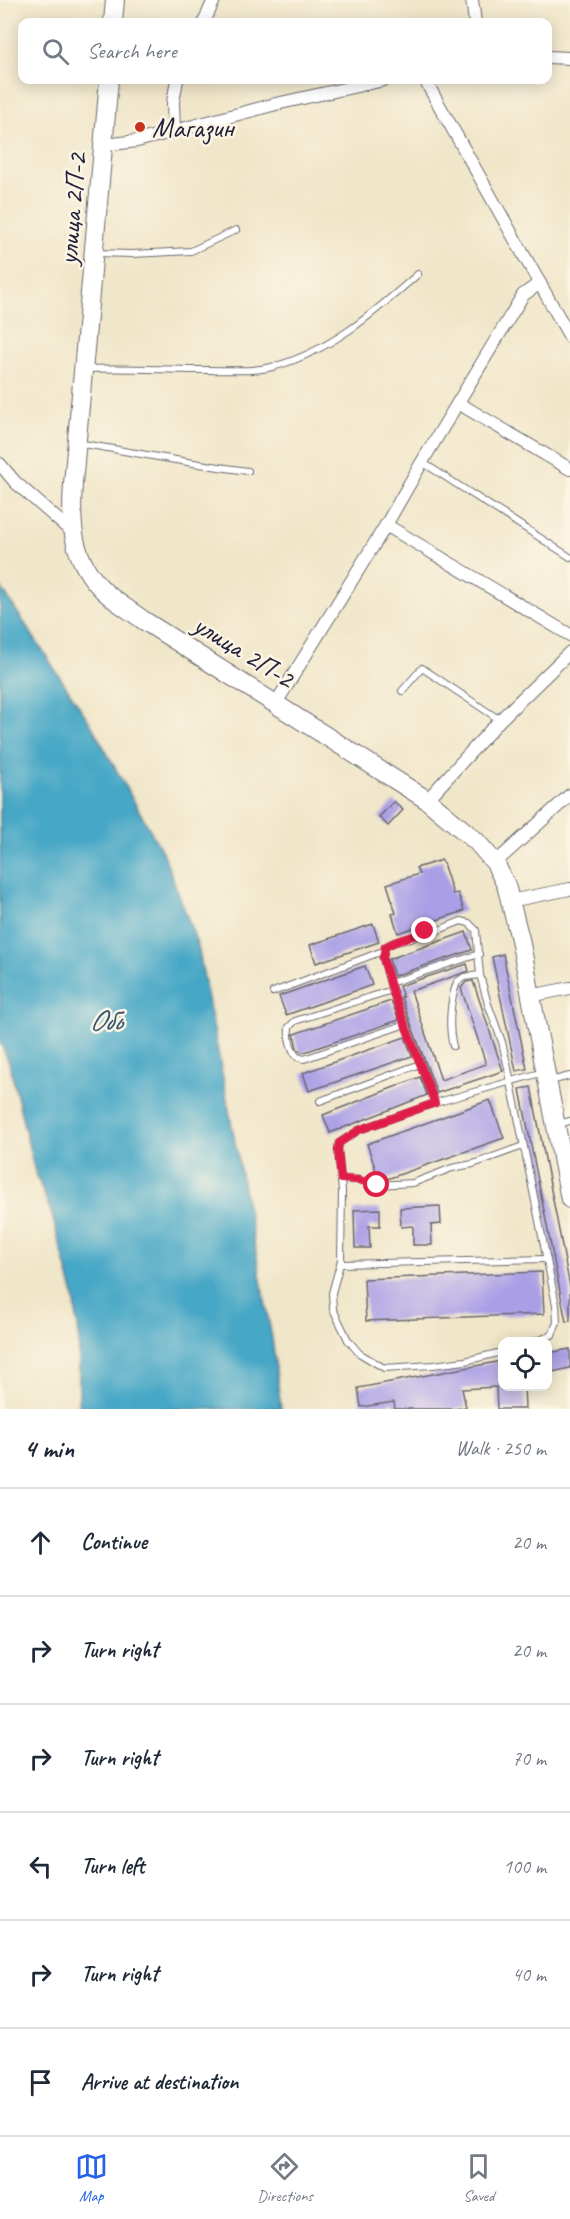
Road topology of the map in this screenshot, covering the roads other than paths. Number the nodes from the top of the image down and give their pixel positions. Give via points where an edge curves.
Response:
1 (115, 0) edge
2 (214, 0) edge
3 (472, 0) edge
4 (113, 18) edge
5 (206, 18) edge
6 (474, 18) edge
7 (552, 57) edge
8 (570, 58) edge
9 (109, 84) edge
10 (176, 84) edge
11 (366, 84) edge
12 (427, 84) edge
13 (174, 131) junction
14 (105, 145) junction
15 (236, 230) dead end
16 (95, 254) junction
17 (418, 274) dead end
18 (540, 283) junction
19 (570, 337) edge
20 (84, 369) junction
21 (458, 403) junction
22 (77, 443) junction
23 (422, 462) junction
24 (0, 464) edge
25 (570, 469) edge
26 (248, 471) dead end
27 (386, 525) junction
28 (72, 532) junction
29 (570, 557) edge
30 (570, 635) edge
31 (570, 652) edge
32 (402, 692) dead end
33 (276, 703) junction
34 (500, 720) junction
35 (570, 795) edge
36 (427, 800) junction
37 (495, 863) junction
38 (570, 889) edge
39 (510, 901) junction
40 (383, 951) junction
41 (479, 954) junction
42 (480, 975) junction
43 (391, 987) junction
44 (570, 988) edge
45 (273, 992) dead end
46 (530, 996) junction
47 (406, 1024) junction
48 (453, 1046) dead end
49 (420, 1064) junction
50 (570, 1076) edge
51 (545, 1077) junction
52 (510, 1082) junction
53 (320, 1101) dead end
54 (435, 1103) junction
55 (562, 1123) edge
56 (523, 1146) junction
57 (568, 1177) edge
58 (341, 1179) junction
59 (570, 1199) edge
60 (548, 1259) junction
61 (340, 1264) junction
62 (546, 1337) edge
63 (498, 1353) edge

1 - 4 main road
2 - 5 street
3 - 6 street
7 - 8 street
9 - 14 main road, улица 2П-2
10 - 13 street
11 - 13 street
12 - 18 street
13 - 14 street
14 - 16 main road, улица 2П-2
15 - 16 lane via 191,251
16 - 20 main road, улица 2П-2
17 - 20 lane via 357,327 273,367
18 - 19 street
18 - 21 street via 524,296
20 - 22 main road, улица 2П-2
21 - 23 street
21 - 25 street
22 - 26 lane
22 - 28 main road, улица 2П-2
23 - 27 street
23 - 29 lane
24 - 28 street
27 - 30 street
27 - 33 street
28 - 33 main road, улица 2П-2 via 85,566 105,592
31 - 34 street
32 - 34 lane via 422,668
33 - 36 main road, улица 2П-2
34 - 36 street
35 - 37 street
36 - 37 main road, улица 2П-2 via 476,841
37 - 39 main road, улица 2П-2
38 - 39 street
39 - 46 main road, улица 2П-2
40 - 41 lane via 394,942 461,921 476,930
40 - 43 lane
40 - 45 lane
41 - 42 lane
41 - 43 lane
42 - 48 lane via 457,982 450,1036
42 - 52 lane via 502,1042
43 - 47 lane
43 - 47 lane via 295,1021 288,1034 292,1050 297,1057 314,1057
44 - 46 street
46 - 51 main road, улица 2П-2
47 - 49 lane
49 - 53 lane
49 - 54 lane
50 - 51 lane
51 - 52 lane
51 - 55 main road, улица 2П-2
52 - 54 lane
52 - 56 lane
54 - 58 lane via 346,1137 338,1150
55 - 57 main road, улица 2П-2
56 - 58 lane via 413,1183 377,1185
56 - 60 lane
57 - 59 main road, улица 2П-2
58 - 61 lane
60 - 61 lane
60 - 62 lane via 556,1322 552,1335
61 - 63 lane via 332,1293 333,1309 348,1340 374,1363 384,1368 433,1365

